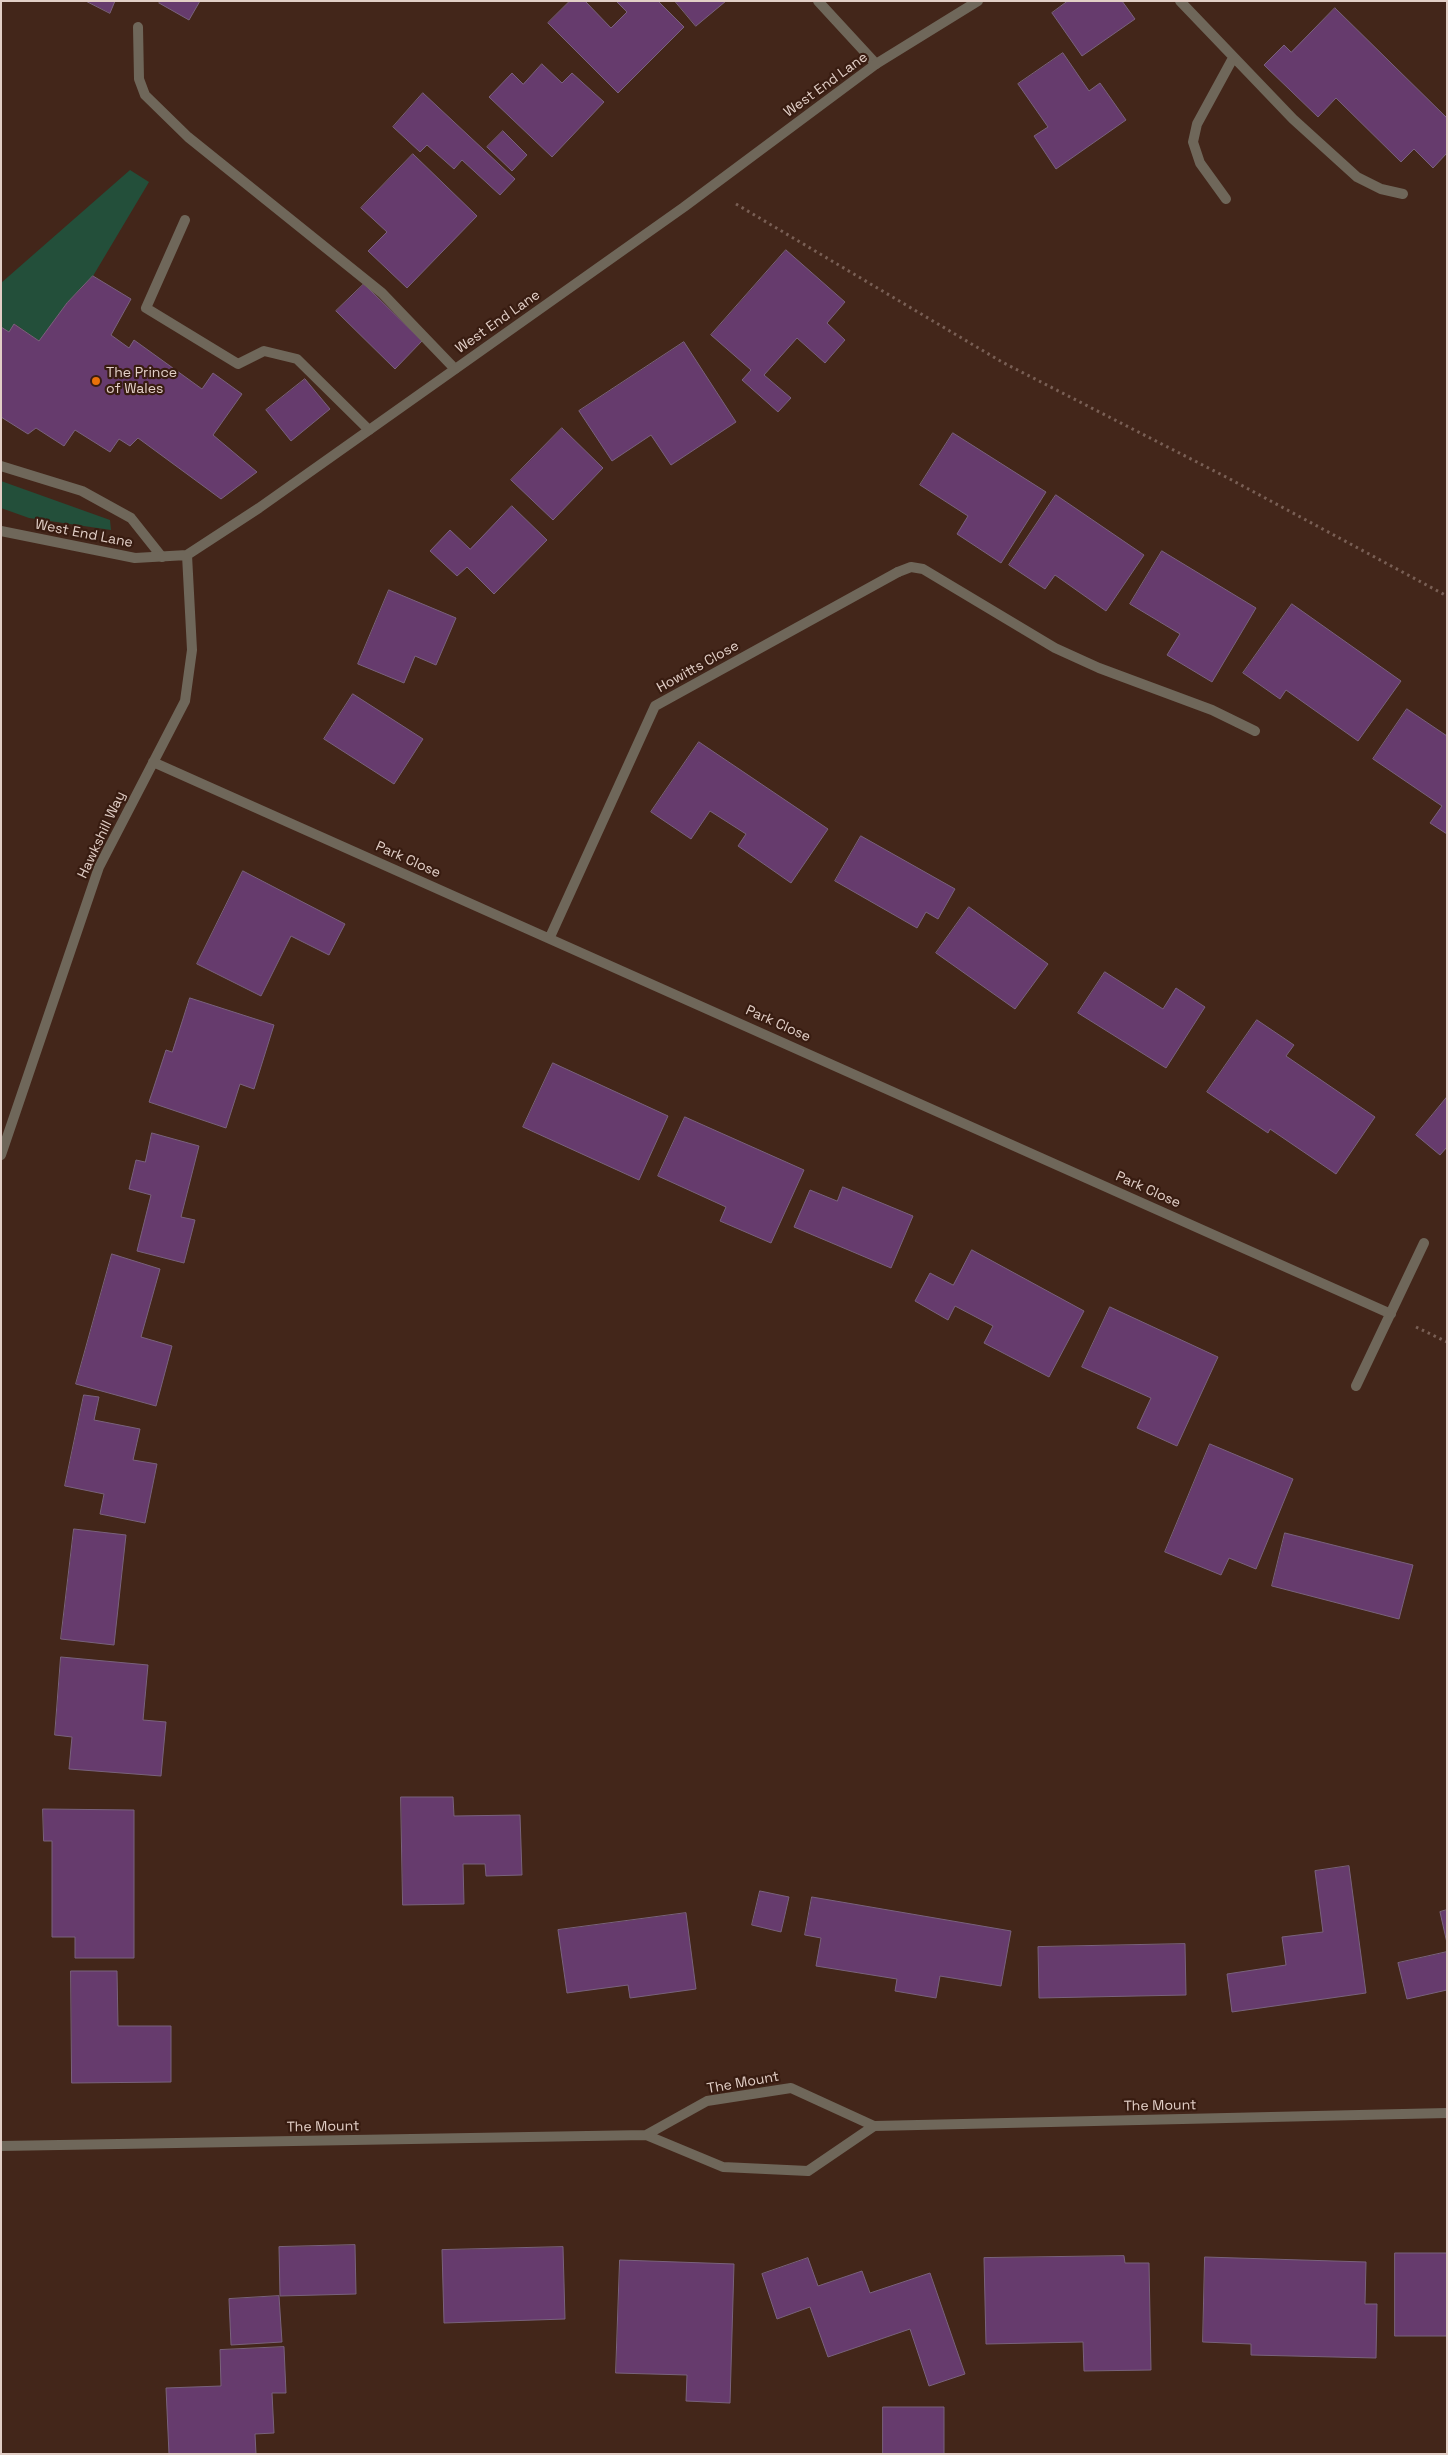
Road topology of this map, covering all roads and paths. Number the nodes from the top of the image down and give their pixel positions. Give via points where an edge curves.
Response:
1 (818, 1) edge
2 (978, 1) edge
3 (1180, 1) edge
4 (138, 27) dead end
5 (1234, 58) junction
6 (876, 64) junction
7 (713, 186) junction
8 (1403, 194) dead end
9 (1226, 199) dead end
10 (185, 220) dead end
11 (455, 369) junction
12 (369, 430) junction
13 (1, 466) edge
14 (1, 532) edge
15 (187, 555) junction
16 (162, 556) junction
17 (1447, 596) edge
18 (1255, 731) dead end
19 (153, 762) junction
20 (550, 938) junction
21 (1, 1155) edge
22 (1424, 1243) dead end
23 (1391, 1314) junction
24 (1447, 1342) edge
25 (1356, 1386) dead end
26 (1447, 2113) edge
27 (874, 2126) junction
28 (646, 2135) junction
29 (1, 2146) edge

1 - 6 street
2 - 6 street, West End Lane
3 - 5 street
4 - 11 street via 139,79 151,102 188,136 382,293
5 - 8 street via 1299,125 1357,177 1381,189
5 - 9 street via 1197,124 1194,142 1200,163
6 - 7 street, West End Lane
7 - 11 street, West End Lane
7 - 17 path via 744,211 1002,362 1228,478
10 - 12 street via 146,308 238,364 264,351 296,359
11 - 12 street, West End Lane
12 - 15 street, West End Lane
13 - 16 street via 82,491 131,518
14 - 16 street, West End Lane via 136,558
15 - 16 street, West End Lane
15 - 19 street, Hawkshill Way via 192,650 185,701
18 - 20 street, Howitts Close via 1212,710 1055,648 923,569 911,567 655,706
19 - 20 street, Park Close
19 - 21 street, Hawkshill Way via 99,867
20 - 23 street, Park Close
22 - 23 street
23 - 24 path
23 - 25 street
26 - 27 street, The Mount
27 - 28 street, The Mount via 791,2088 707,2101
27 - 28 street, The Mount via 808,2171 723,2167
28 - 29 street, The Mount

